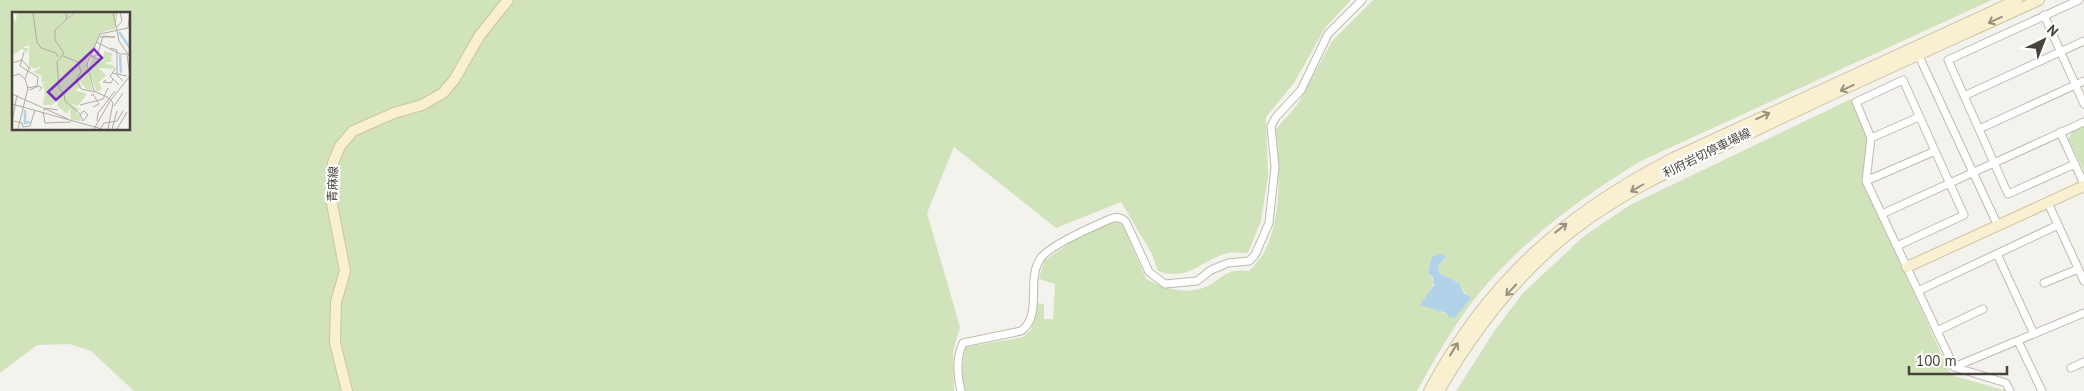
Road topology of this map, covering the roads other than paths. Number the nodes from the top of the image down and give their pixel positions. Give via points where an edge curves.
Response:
1 (508, 0) edge
2 (1362, 0) edge
3 (2017, 0) edge
4 (2039, 0) edge
5 (2078, 0) edge
6 (2044, 15) junction
7 (2084, 42) edge
8 (1917, 51) junction
9 (2060, 52) junction
10 (2084, 81) edge
11 (2075, 85) junction
12 (1964, 96) junction
13 (2084, 104) edge
14 (1919, 117) junction
15 (2084, 122) edge
16 (1979, 129) junction
17 (2060, 132) junction
18 (1871, 138) junction
19 (1935, 151) junction
20 (1994, 162) junction
21 (2075, 164) junction
22 (1972, 172) junction
23 (1866, 181) junction
24 (1949, 183) junction
25 (2084, 185) edge
26 (2048, 203) junction
27 (1882, 214) junction
28 (1998, 226) junction
29 (2058, 226) junction
30 (1897, 246) junction
31 (1997, 254) junction
32 (1907, 267) junction
33 (2078, 269) junction
34 (2084, 281) edge
35 (2044, 283) dead end
36 (1918, 290) junction
37 (1983, 309) dead end
38 (2084, 313) edge
39 (1937, 332) junction
40 (2034, 334) junction
41 (2018, 341) junction
42 (2084, 362) edge
43 (1954, 367) junction
44 (2071, 368) dead end
45 (347, 391) edge
46 (961, 391) edge
47 (1429, 391) edge
48 (1440, 391) edge
49 (2010, 391) edge
50 (2042, 391) edge

1 - 45 main road, 青麻線 via 480,35 443,93 422,105 394,112 353,131 340,146 333,163 332,204 344,271 336,302 336,343
2 - 46 street via 1328,34 1301,90 1271,126 1275,167 1270,223 1249,261 1228,263 1211,270 1198,281 1165,284 1149,272 1126,222 1113,217 1071,237 1040,259 1034,276 1032,311 1021,332 963,344 958,379
3 - 8 main road, 利府岩切停車場線
4 -> 8 main road, 利府岩切停車場線
5 - 6 street
6 - 9 street
6 - 12 street via 1948,60
7 - 9 street
8 - 22 street
47 -> 8 main road, 利府岩切停車場線 via 1467,329 1493,295 1550,236 1589,206 1673,158
8 -> 48 main road, 利府岩切停車場線 via 1678,167 1598,212 1559,242 1502,300
9 - 11 street
9 - 12 street
10 - 11 street
11 - 13 street
11 - 16 street
12 - 16 street
14 - 18 street
14 - 18 street via 1903,80 1856,102
14 - 19 street
15 - 17 street
16 - 20 street
17 - 20 street
17 - 21 street
18 - 23 street
19 - 23 street
19 - 24 street
20 - 21 street via 2008,194
20 - 22 street
21 - 25 street
22 - 24 street
22 - 28 street
23 - 27 street
24 - 27 street
24 - 30 street via 1964,215
25 - 26 main road
26 - 28 main road
26 - 29 street
27 - 30 street
28 - 32 main road
29 - 31 street
29 - 33 street
30 - 32 street
31 - 36 street
31 - 40 street
32 - 36 street
33 - 34 street
33 - 35 street
36 - 39 street
37 - 39 street
38 - 40 street
39 - 43 street
40 - 41 street
41 - 43 street
41 - 50 street
42 - 44 street
43 - 49 street via 2006,383

